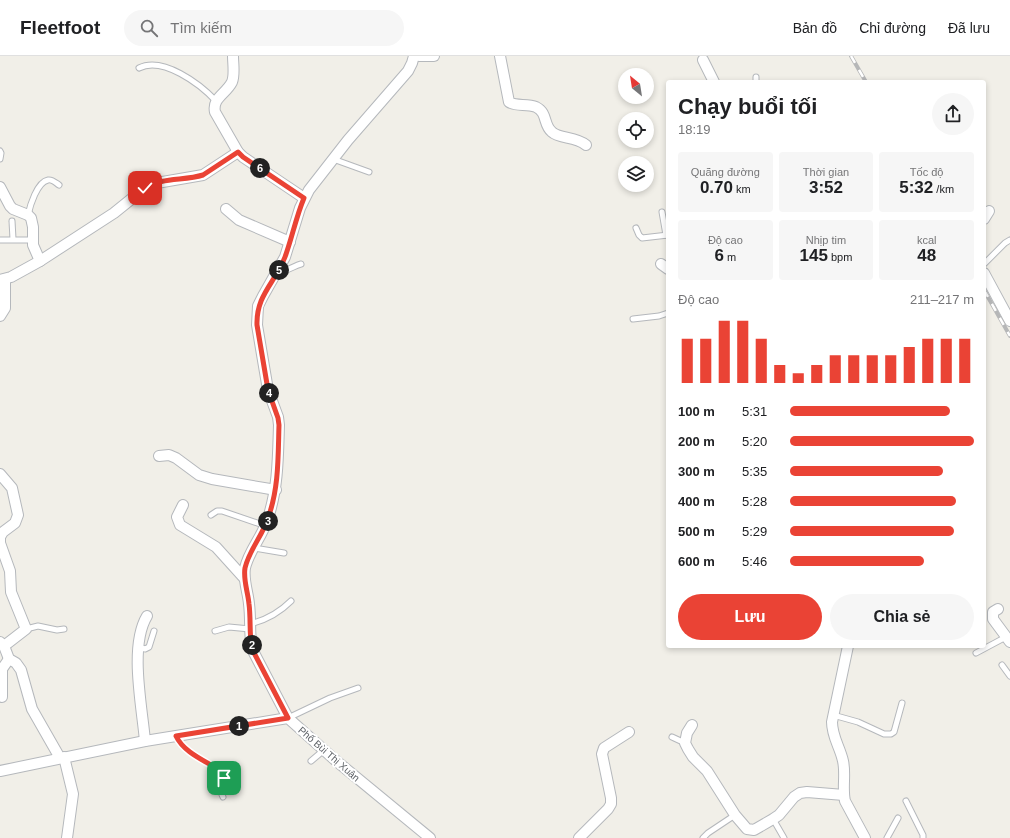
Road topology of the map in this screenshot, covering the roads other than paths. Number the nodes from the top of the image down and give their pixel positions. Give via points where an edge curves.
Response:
1 (233, 56) edge
2 (414, 56) edge
3 (419, 56) edge
4 (434, 56) edge
5 (500, 56) edge
6 (703, 60) dead end
7 (139, 68) dead end
8 (713, 80) edge
9 (216, 101) junction
10 (586, 145) dead end
11 (0, 151) edge
12 (238, 152) junction
13 (0, 159) edge
14 (333, 159) junction
15 (369, 172) dead end
16 (59, 185) dead end
17 (0, 187) edge
18 (304, 198) junction
19 (226, 209) dead end
20 (662, 212) dead end
21 (28, 215) junction
22 (12, 221) dead end
23 (636, 228) dead end
24 (666, 230) edge
25 (666, 235) edge
26 (13, 239) junction
27 (0, 240) edge
28 (32, 240) junction
29 (1010, 240) edge
30 (290, 242) junction
31 (40, 261) junction
32 (986, 262) edge
33 (302, 264) dead end
34 (278, 270) junction
35 (986, 277) edge
36 (2, 283) edge
37 (666, 314) edge
38 (0, 316) edge
39 (634, 319) dead end
40 (1009, 319) edge
41 (158, 456) dead end
42 (0, 474) edge
43 (276, 490) junction
44 (183, 505) dead end
45 (211, 516) dead end
46 (266, 526) junction
47 (254, 548) junction
48 (284, 553) dead end
49 (244, 578) junction
50 (5, 582) edge
51 (291, 601) dead end
52 (998, 609) dead end
53 (147, 616) dead end
54 (250, 627) junction
55 (26, 629) junction
56 (64, 629) dead end
57 (154, 631) dead end
58 (215, 631) dead end
59 (1008, 639) edge
60 (2, 644) edge
61 (138, 647) junction
62 (848, 648) edge
63 (976, 653) dead end
64 (9, 659) junction
65 (1002, 665) dead end
66 (1, 670) edge
67 (1010, 676) edge
68 (358, 688) dead end
69 (2, 696) dead end
70 (902, 703) dead end
71 (833, 714) junction
72 (288, 718) junction
73 (692, 725) dead end
74 (628, 732) dead end
75 (176, 736) junction
76 (672, 737) dead end
77 (145, 741) junction
78 (685, 742) junction
79 (324, 750) junction
80 (62, 758) junction
81 (311, 761) dead end
82 (0, 771) edge
83 (844, 795) junction
84 (223, 797) dead end
85 (906, 801) dead end
86 (735, 815) junction
87 (898, 818) dead end
88 (773, 819) junction
89 (67, 838) edge
90 (430, 838) edge
91 (579, 838) edge
92 (703, 838) edge
93 (784, 838) edge
94 (865, 838) edge
95 (886, 838) edge
96 (923, 838) edge

1 - 9 street via 232,81
2 - 14 street via 408,71
3 - 4 street
5 - 10 street via 508,102 535,107 542,111 553,134 582,141
6 - 8 street
7 - 9 lane via 146,64 158,64 187,77
9 - 12 street via 215,112
11 - 13 lane
12 - 18 street
12 - 31 street via 203,175 151,184 114,213
14 - 15 lane
14 - 18 street
16 - 21 lane via 51,180 44,182 36,193
17 - 21 street via 13,209
18 - 30 street
19 - 30 street via 239,220
20 - 24 lane
21 - 28 street via 33,223
22 - 26 lane
23 - 25 lane via 642,238
26 - 27 lane
26 - 28 lane
28 - 31 street
29 - 32 lane
30 - 34 street
31 - 36 street
33 - 34 lane
34 - 43 street via 258,306 257,316 268,390 279,425
35 - 40 street
36 - 38 street via 5,308
37 - 39 lane
41 - 43 street via 169,455 199,475 212,479
42 - 50 street via 12,488 18,515 15,523 0,537 10,571
43 - 46 street
44 - 49 street via 177,517 180,524 216,547
45 - 46 lane via 222,511
46 - 47 street
47 - 48 lane
47 - 49 street via 245,568
49 - 54 street, Phố Bùi Thị Xuân
50 - 55 street
51 - 54 lane via 276,614
52 - 59 street via 993,612 993,619
53 - 61 street via 142,625
54 - 58 lane via 229,627
54 - 72 street, Phố Bùi Thị Xuân via 252,649 256,659
55 - 56 lane via 38,626
55 - 60 street
57 - 61 lane via 149,647
59 - 63 lane
60 - 64 street
61 - 77 street
62 - 71 street
64 - 66 street
64 - 80 street via 21,670 32,709
65 - 67 lane
66 - 69 street
68 - 72 lane
70 - 71 lane via 894,732 891,734 884,734
71 - 83 street via 833,736 841,753 844,768
72 - 75 street
72 - 79 street, Phố Bùi Thị Xuân
73 - 78 street
74 - 91 street via 604,748 602,754 611,804
75 - 77 street
75 - 84 lane via 189,751 221,771 224,776 219,789
76 - 78 lane
77 - 80 street
78 - 86 street
79 - 81 lane
79 - 90 street, Phố Bùi Thị Xuân
80 - 82 street
80 - 89 street via 73,794
83 - 88 street via 800,793
83 - 94 street
85 - 96 lane
86 - 88 street via 750,830
86 - 92 lane
87 - 95 lane
88 - 93 lane

